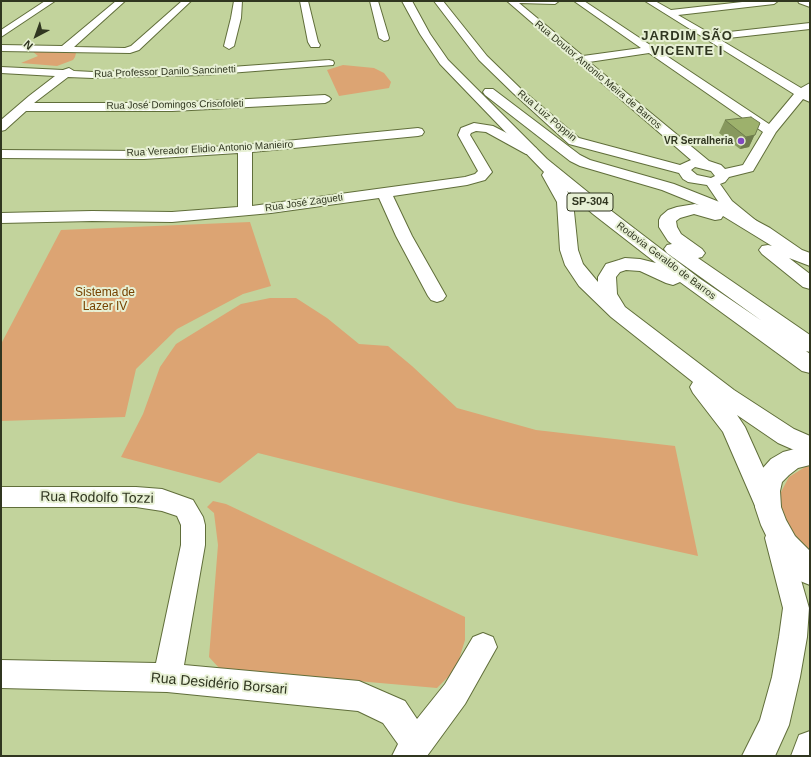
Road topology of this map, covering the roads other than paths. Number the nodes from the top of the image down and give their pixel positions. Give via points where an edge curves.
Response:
1 (51, 1) edge
2 (121, 1) edge
3 (187, 1) edge
4 (238, 1) edge
5 (304, 1) edge
6 (374, 1) edge
7 (406, 1) edge
8 (418, 1) edge
9 (511, 1) edge
10 (520, 1) edge
11 (555, 1) edge
12 (578, 1) edge
13 (649, 1) edge
14 (774, 1) edge
15 (802, 1) edge
16 (440, 3) edge
17 (810, 4) edge
18 (669, 13) junction
19 (810, 26) edge
20 (1, 34) edge
21 (709, 37) junction
22 (384, 38) dead end
23 (316, 45) dead end
24 (229, 46) dead end
25 (2, 47) edge
26 (18, 48) junction
27 (64, 50) junction
28 (651, 50) junction
29 (92, 52) junction
30 (580, 60) junction
31 (329, 63) dead end
32 (1, 68) edge
33 (65, 74) junction
34 (489, 92) junction
35 (807, 92) edge
36 (325, 99) dead end
37 (24, 107) junction
38 (1, 126) edge
39 (770, 131) junction
40 (418, 132) dead end
41 (245, 149) junction
42 (1, 154) edge
43 (536, 156) junction
44 (704, 164) junction
45 (684, 170) junction
46 (717, 178) junction
47 (384, 192) junction
48 (245, 211) junction
49 (1, 218) edge
50 (764, 232) junction
51 (810, 260) edge
52 (810, 283) edge
53 (437, 296) dead end
54 (618, 312) junction
55 (810, 340) edge
56 (806, 355) edge
57 (678, 359) junction
58 (810, 447) edge
59 (810, 455) edge
60 (1, 497) edge
61 (771, 516) junction
62 (810, 571) edge
63 (483, 647) dead end
64 (1, 674) edge
65 (167, 678) junction
66 (810, 746) edge
67 (412, 750) edge
68 (758, 756) edge
69 (807, 756) edge

1 - 20 street
2 - 27 street
3 - 29 street via 135,48 126,51
4 - 24 street
5 - 23 street via 313,42
6 - 22 street
7 - 43 main road, Rodovia Geraldo de Barros / SP-304 via 444,62
8 - 34 main road, Rodovia Geraldo de Barros / SP-304 via 442,40
9 - 30 street, Rua Doutor Antonio Meira de Barros
10 - 11 street
12 - 28 street
13 - 18 street
14 - 18 street
15 - 17 street
16 - 45 street, Rua Luiz Poppin via 483,58 574,141
18 - 21 street
19 - 21 street
21 - 35 street
25 - 26 street
26 - 27 street
26 - 32 street via 21,56 18,60
27 - 29 street
28 - 30 street
28 - 39 street
29 - 33 street
30 - 44 street, Rua Doutor Antonio Meira de Barros
31 - 33 street, Rua Professor Danilo Sancinetti via 204,72
32 - 33 street, Rua Professor Danilo Sancinetti
33 - 37 street
34 - 50 main road via 575,158 680,191 721,208
34 - 56 main road, Rodovia Geraldo de Barros / SP-304 via 524,127 592,186
35 - 39 street
36 - 37 street, Rua José Domingos Crisofoleti via 172,107
37 - 38 street
39 - 46 street via 748,168
40 - 41 street, Rua Vereador Elidio Antonio Manieiro
41 - 42 street, Rua Vereador Elidio Antonio Manieiro via 144,155
41 - 48 street
43 - 47 street, Rua José Zagueti via 489,129 474,127 465,131 464,136 485,172 483,176 467,181
43 - 54 main road via 565,202 569,250 574,265 586,282
43 - 56 main road, Rodovia Geraldo de Barros / SP-304 via 599,210 692,282
44 - 45 street via 692,163
44 - 46 street, Rua Doutor Antonio Meira de Barros via 716,168
45 - 46 street, Rua Luiz Poppin via 693,179
46 - 50 street via 727,204
47 - 48 street, Rua José Zagueti
47 - 53 street via 404,236
48 - 49 street, Rua José Zagueti via 172,216
50 - 51 main road via 796,254
52 - 55 main road via 746,232 721,217 695,209 674,214 667,220 674,237
54 - 56 main road via 607,294 608,277 613,268 619,265 640,265 682,283
54 - 57 main road
57 - 58 main road via 761,421
57 - 61 main road via 734,427
59 - 61 main road via 792,459 780,467 772,478 767,491
60 - 65 street, Rua Rodolfo Tozzi via 136,497 162,500 184,508 191,517 194,540
61 - 62 main road via 785,545
61 - 68 street via 796,608 786,677 774,725
63 - 67 street via 455,694
64 - 65 street, Rua Desidério Borsari
65 - 67 street, Rua Desidério Borsari via 359,696 394,712
66 - 69 street

